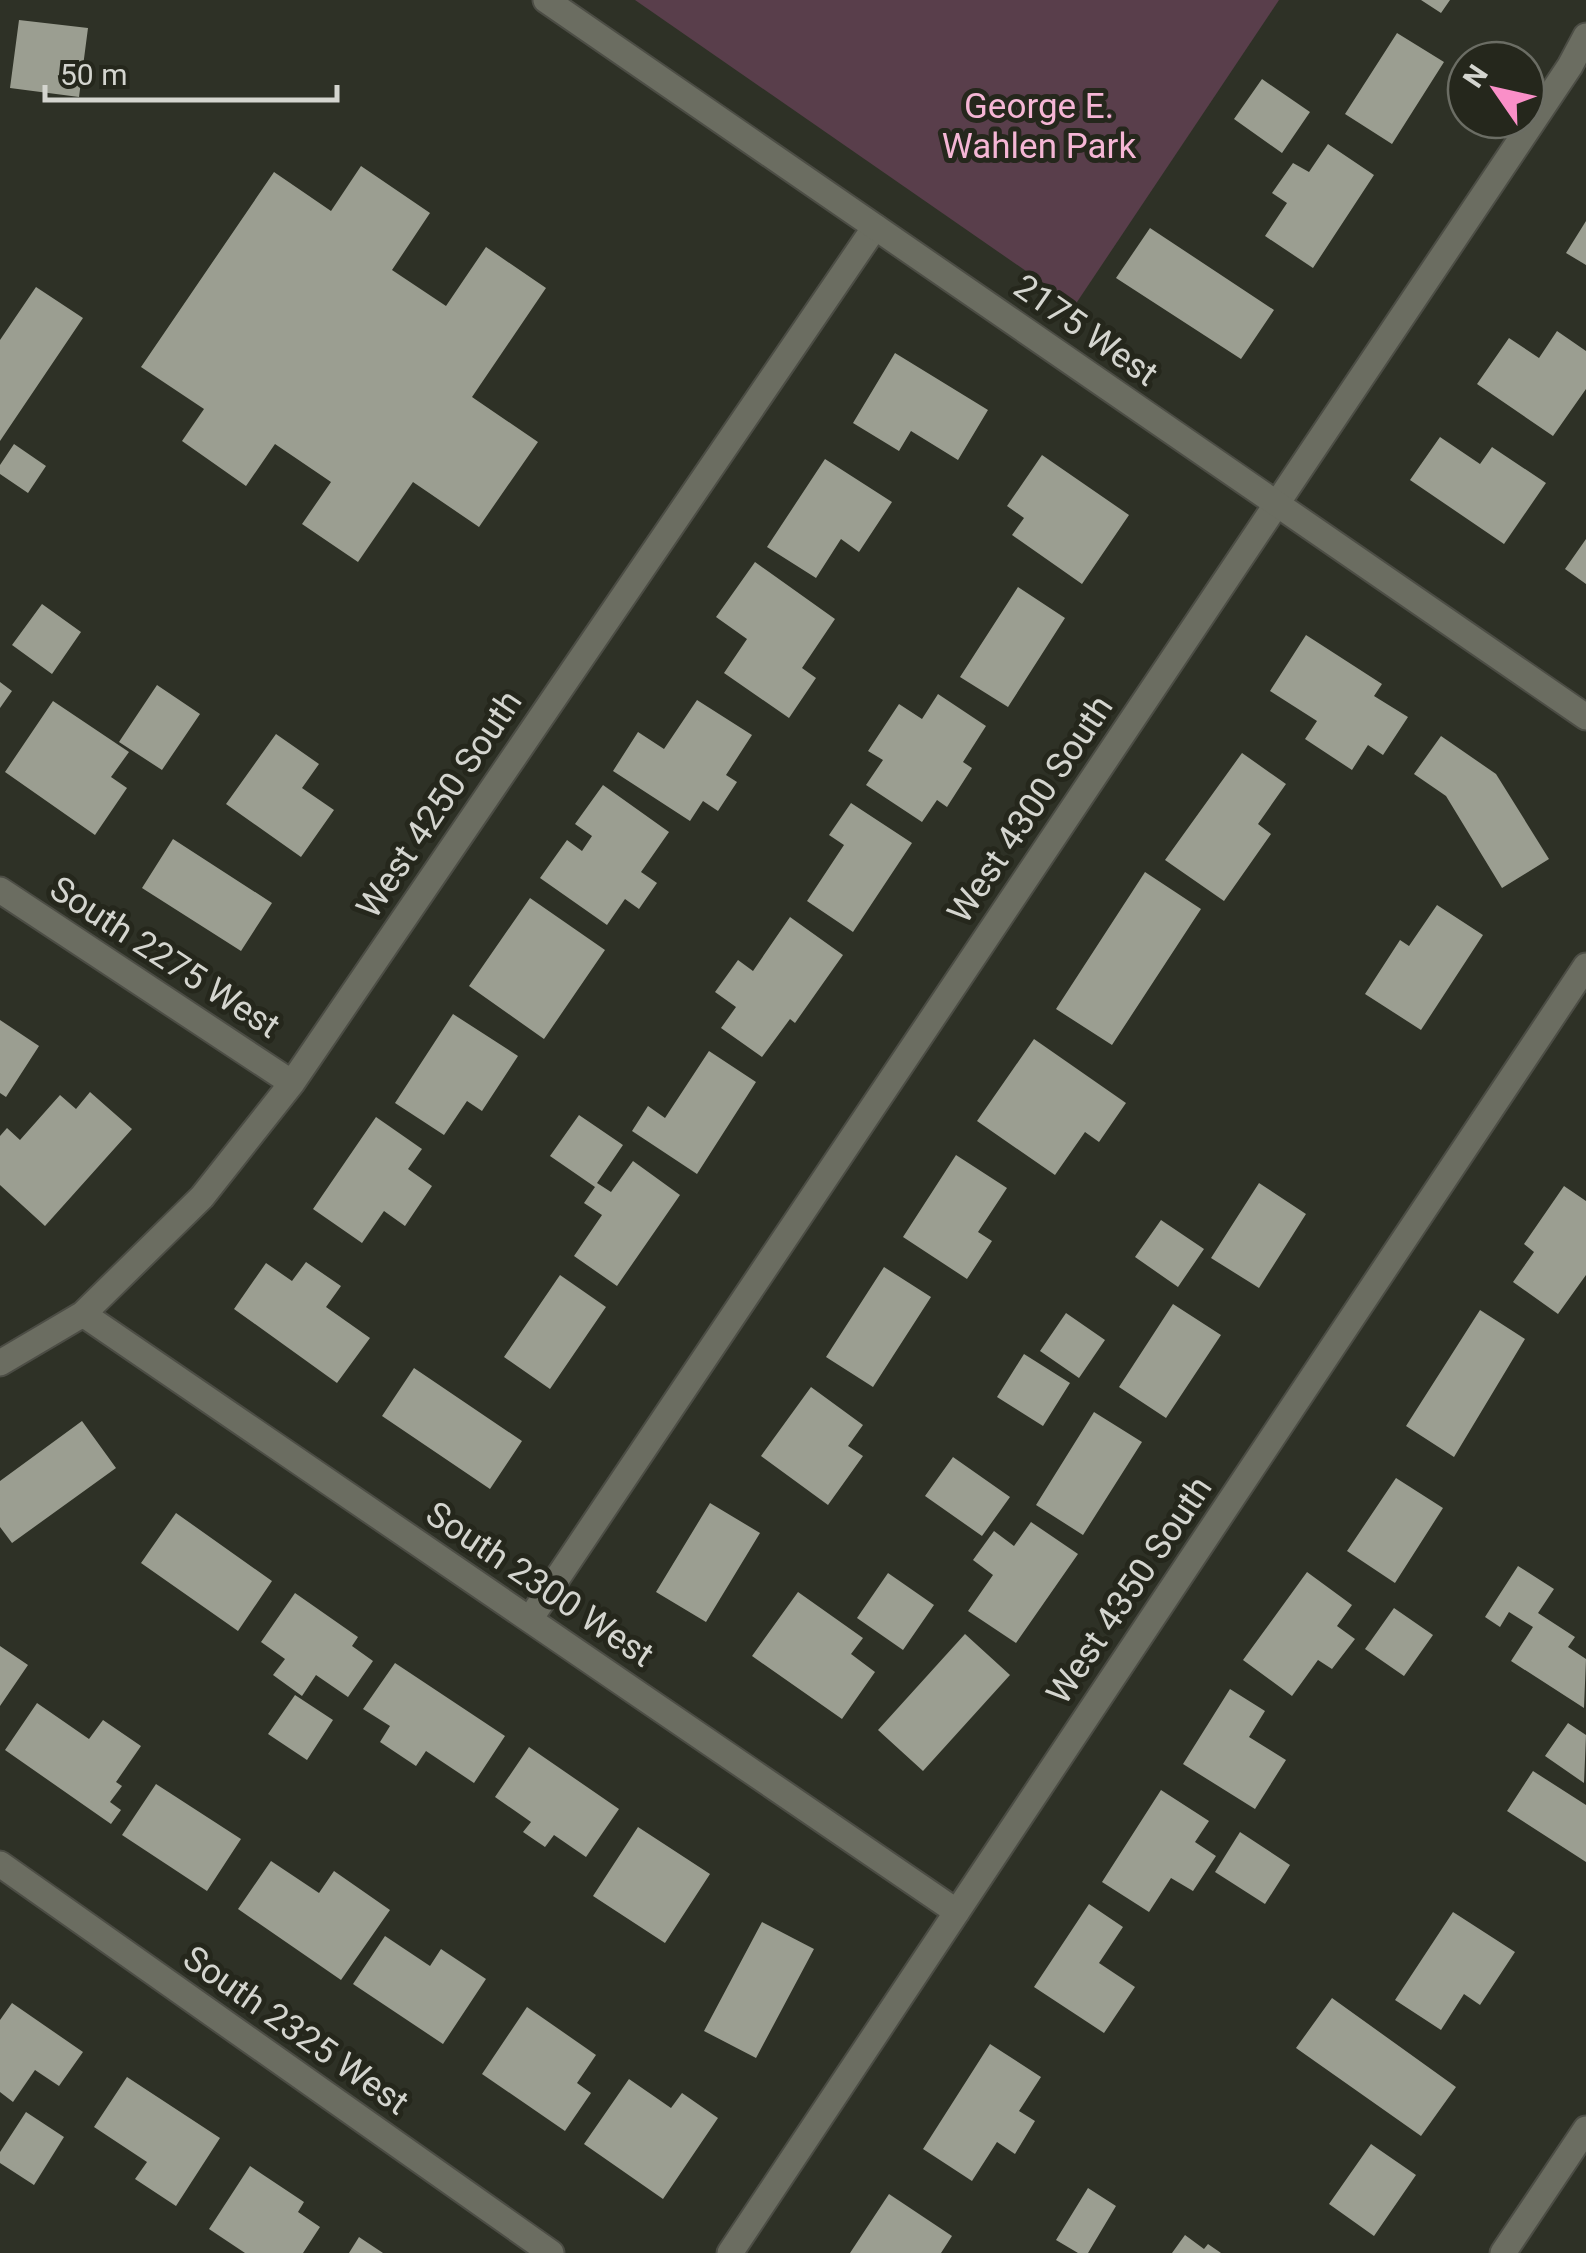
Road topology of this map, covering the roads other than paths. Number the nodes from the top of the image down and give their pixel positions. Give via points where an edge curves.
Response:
1 (546, 0) edge
2 (1586, 36) edge
3 (1578, 72) edge
4 (875, 227) junction
5 (1277, 504) junction
6 (1586, 717) edge
7 (0, 890) edge
8 (1586, 966) edge
9 (292, 1082) junction
10 (82, 1314) junction
11 (0, 1364) edge
12 (530, 1619) junction
13 (0, 1864) edge
14 (957, 1912) junction
15 (1586, 2129) edge
16 (551, 2253) edge
17 (730, 2253) edge
18 (1502, 2253) edge

1 - 4 street, 2175 West
2 - 3 street, West 4300 South
3 - 5 street, West 4300 South
4 - 5 street, 2175 West
4 - 9 street, West 4250 South
5 - 6 street, 2175 West
5 - 12 street, West 4300 South
7 - 9 street, South 2275 West
8 - 14 street, West 4350 South
9 - 10 street, West 4250 South via 202,1197
10 - 11 street, West 4250 South
10 - 12 street, South 2300 West
12 - 14 street, South 2300 West
13 - 16 street, South 2325 West
14 - 17 street, West 4350 South
15 - 18 street

